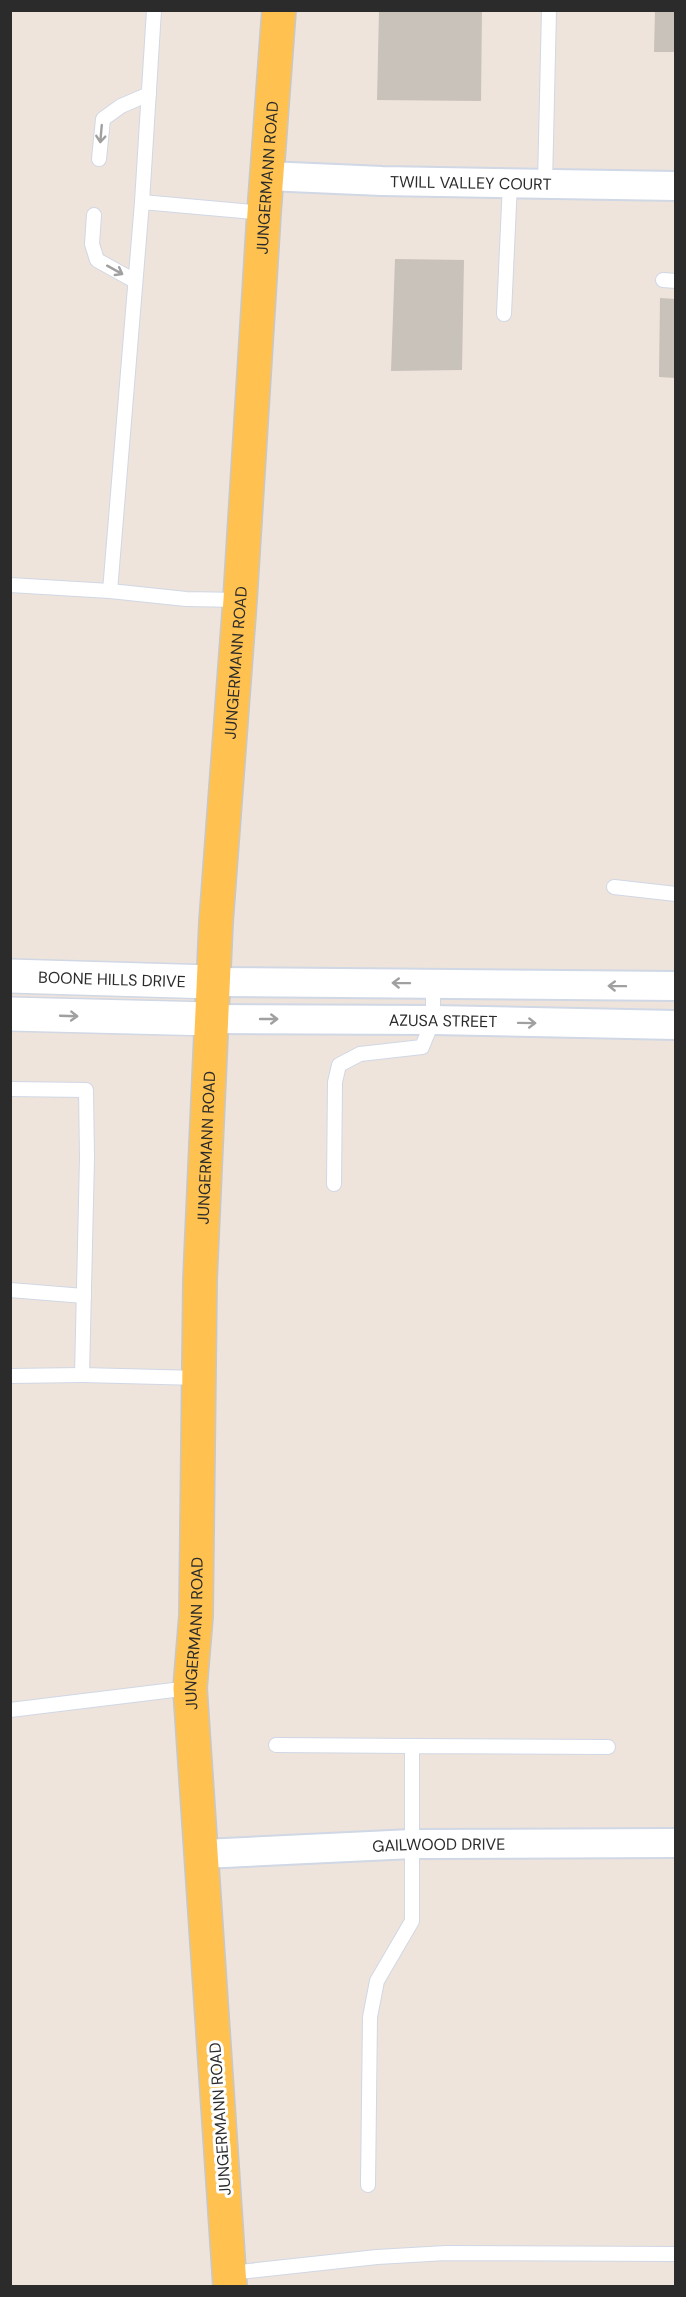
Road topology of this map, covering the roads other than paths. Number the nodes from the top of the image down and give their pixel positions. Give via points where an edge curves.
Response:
1 (154, 10) edge
2 (279, 10) edge
3 (549, 10) edge
4 (149, 94) junction
5 (99, 159) dead end
6 (267, 176) junction
7 (510, 183) junction
8 (545, 184) junction
9 (675, 186) edge
10 (142, 202) junction
11 (264, 213) junction
12 (94, 215) dead end
13 (135, 281) junction
14 (504, 314) dead end
15 (10, 585) edge
16 (110, 591) junction
17 (240, 600) junction
18 (614, 887) dead end
19 (675, 894) edge
20 (10, 976) edge
21 (213, 982) junction
22 (433, 984) junction
23 (675, 986) edge
24 (10, 1014) edge
25 (211, 1019) junction
26 (433, 1020) junction
27 (675, 1025) edge
28 (10, 1089) edge
29 (334, 1184) dead end
30 (10, 1290) edge
31 (84, 1296) junction
32 (82, 1375) junction
33 (10, 1376) edge
34 (200, 1378) junction
35 (190, 1688) junction
36 (10, 1710) edge
37 (276, 1745) dead end
38 (412, 1746) junction
39 (608, 1747) dead end
40 (675, 1843) edge
41 (412, 1844) junction
42 (203, 1854) junction
43 (368, 2185) dead end
44 (675, 2254) edge
45 (230, 2280) edge

1 - 4 lane
2 - 6 main road, JUNGERMANN ROAD
3 - 8 lane
4 -> 5 lane via 103,119
4 - 10 lane
6 - 7 street, TWILL VALLEY COURT
6 - 11 main road, JUNGERMANN ROAD
7 - 8 street, TWILL VALLEY COURT
7 - 14 lane
8 - 9 street, TWILL VALLEY COURT
10 - 11 lane
10 - 13 lane
11 - 17 main road, JUNGERMANN ROAD
12 -> 13 lane via 92,244 97,260
13 - 16 lane
15 - 16 lane
16 - 17 lane
17 - 21 main road, JUNGERMANN ROAD
18 - 19 lane
20 - 21 street, BOONE HILLS DRIVE
22 -> 21 street
21 - 25 main road, JUNGERMANN ROAD
23 -> 22 street
22 - 26 lane
24 -> 25 street
25 -> 26 street, AZUSA STREET
25 - 34 main road, JUNGERMANN ROAD via 200,1280
26 -> 27 street, AZUSA STREET
26 - 29 lane via 422,1047 360,1054 339,1065 335,1082
28 - 31 lane via 86,1090
30 - 31 lane
31 - 32 lane
32 - 33 lane
32 - 34 lane
34 - 35 main road, JUNGERMANN ROAD via 196,1616
35 - 36 lane
35 - 42 main road, JUNGERMANN ROAD
37 - 38 lane
38 - 39 lane
38 - 41 lane
40 - 41 street, GAILWOOD DRIVE
41 - 42 street, GAILWOOD DRIVE
41 - 43 lane via 412,1921 376,1982 370,2017
42 - 45 main road, JUNGERMANN ROAD
44 - 45 lane via 446,2253 377,2257

